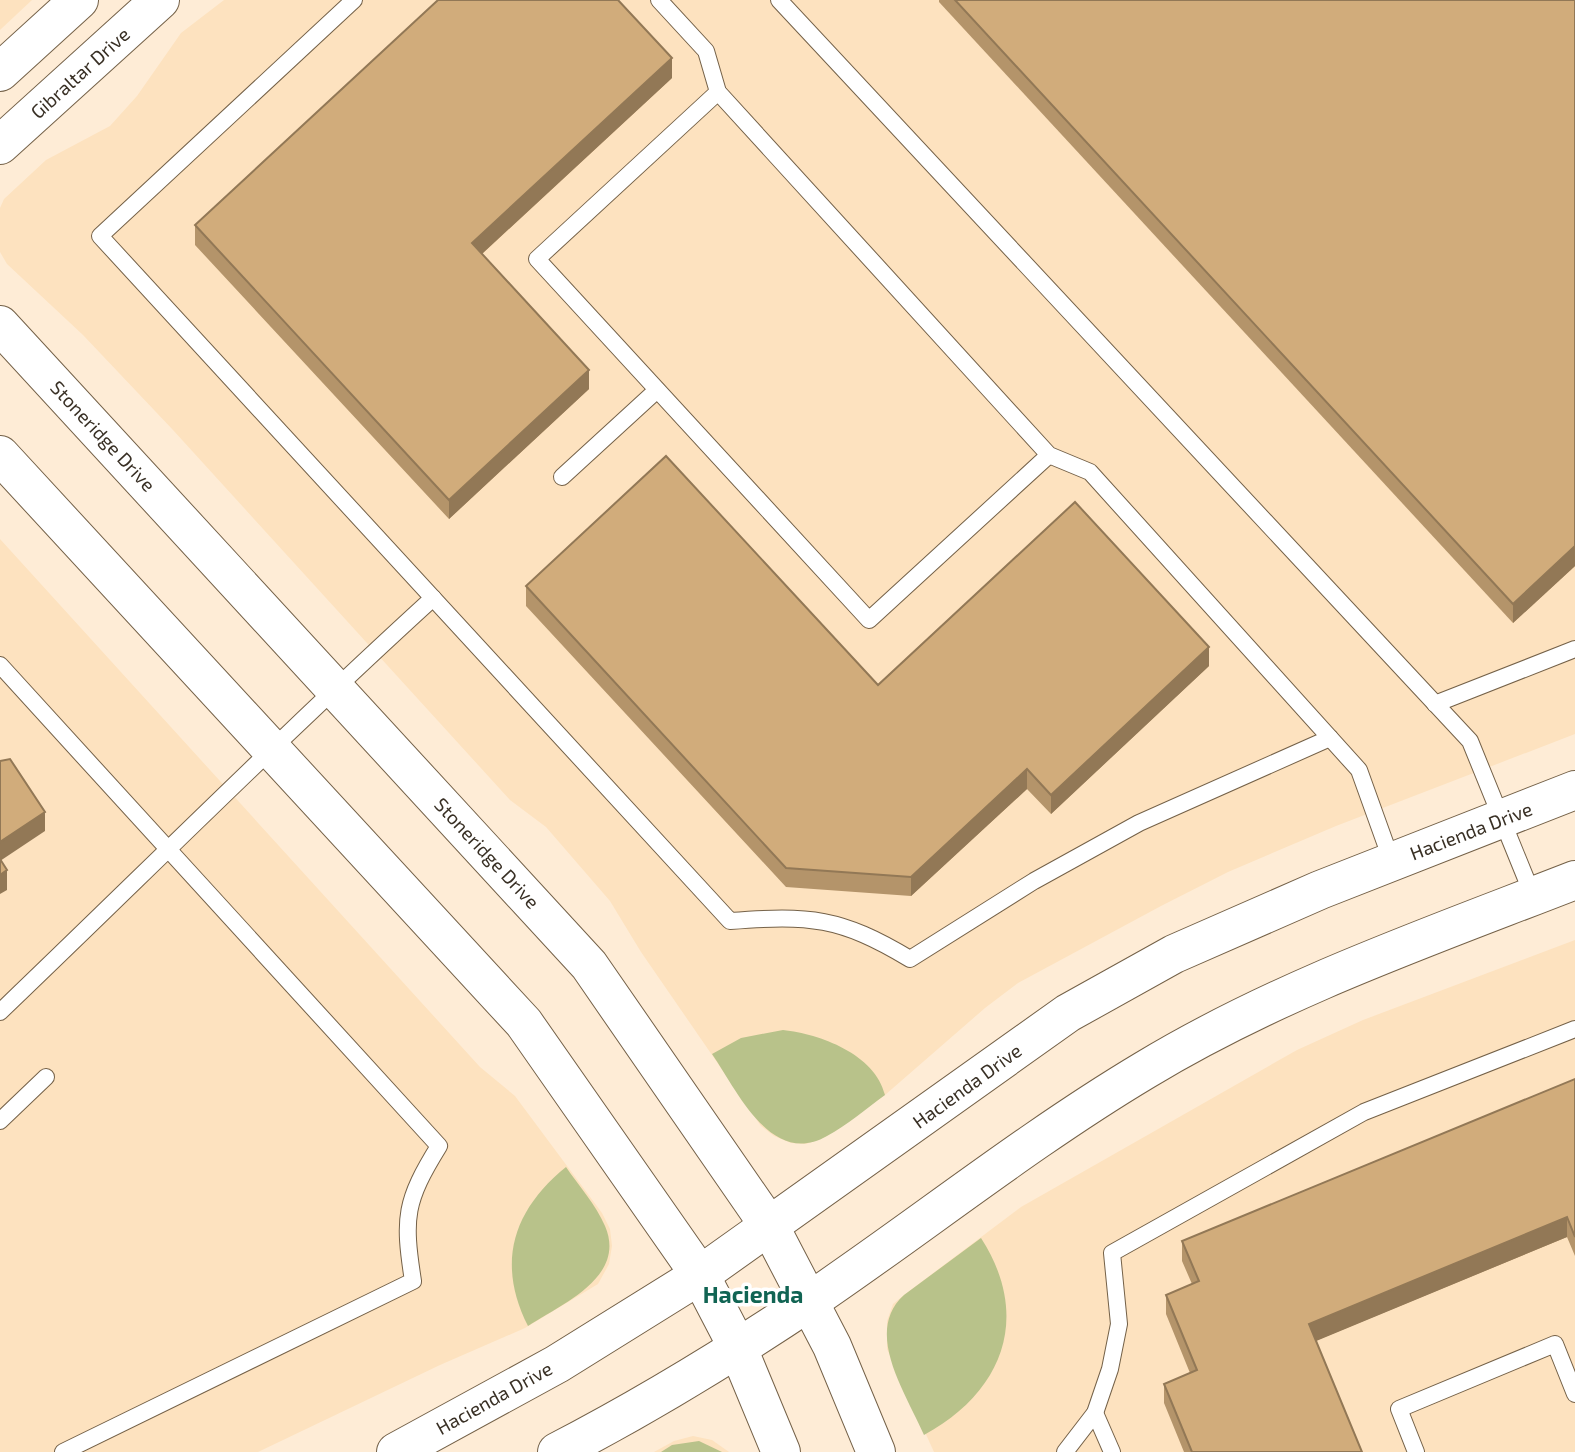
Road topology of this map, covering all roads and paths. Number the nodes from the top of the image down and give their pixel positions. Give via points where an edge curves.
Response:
1 (79, 0) edge
2 (160, 0) edge
3 (354, 0) edge
4 (659, 0) edge
5 (779, 0) edge
6 (0, 72) edge
7 (718, 92) junction
8 (0, 145) edge
9 (0, 324) edge
10 (657, 390) junction
11 (0, 455) edge
12 (1049, 455) junction
13 (562, 477) dead end
14 (433, 598) junction
15 (1575, 649) edge
16 (0, 665) edge
17 (334, 688) junction
18 (1435, 704) junction
19 (1330, 738) junction
20 (269, 748) junction
21 (1575, 790) edge
22 (1503, 818) junction
23 (169, 850) junction
24 (1392, 862) junction
25 (1575, 880) edge
26 (1534, 896) junction
27 (0, 1012) edge
28 (1575, 1029) edge
29 (46, 1077) dead end
30 (0, 1121) edge
31 (770, 1227) junction
32 (700, 1275) junction
33 (810, 1301) junction
34 (737, 1346) junction
35 (1575, 1394) edge
36 (1096, 1413) junction
37 (63, 1452) edge
38 (396, 1452) edge
39 (557, 1452) edge
40 (781, 1452) edge
41 (876, 1452) edge
42 (1065, 1452) edge
43 (1112, 1452) edge
44 (1416, 1452) edge

1 - 6 main road
2 - 8 main road, Gibraltar Drive
3 - 14 lane via 100,236
4 - 7 lane via 706,51
5 - 18 lane
7 - 10 lane via 537,259
7 - 12 lane
9 - 17 main road, Stoneridge Drive
10 - 12 lane via 869,620
10 - 13 lane
11 - 20 main road
12 - 19 lane via 1090,472
14 - 17 lane
14 - 19 lane via 730,921 814,919 851,927 910,959 1139,822
15 - 18 lane
16 - 23 lane
17 - 20 lane
17 - 31 main road, Stoneridge Drive via 589,965
18 - 22 lane via 1470,741
19 - 24 lane via 1359,770
20 - 23 lane
20 - 32 main road via 524,1023
21 - 22 main road, Hacienda Drive
22 - 24 main road, Hacienda Drive
22 - 26 lane
23 - 27 lane
23 - 37 lane via 439,1146 417,1182 406,1226 413,1281
24 - 31 main road, Hacienda Drive via 1174,954 1068,1013
25 - 26 main road
26 - 33 main road via 1289,993 1148,1068 1065,1119
28 - 36 lane via 1364,1112 1112,1253 1119,1324
29 - 30 lane
31 - 32 main road, Hacienda Drive
31 - 33 main road, Stoneridge Drive
32 - 34 main road
32 - 38 main road, Hacienda Drive via 557,1364
33 - 34 main road
33 - 41 main road, Stoneridge Drive
34 - 39 main road
34 - 40 main road
35 - 44 lane via 1555,1344 1399,1409
36 - 42 lane
36 - 43 lane

